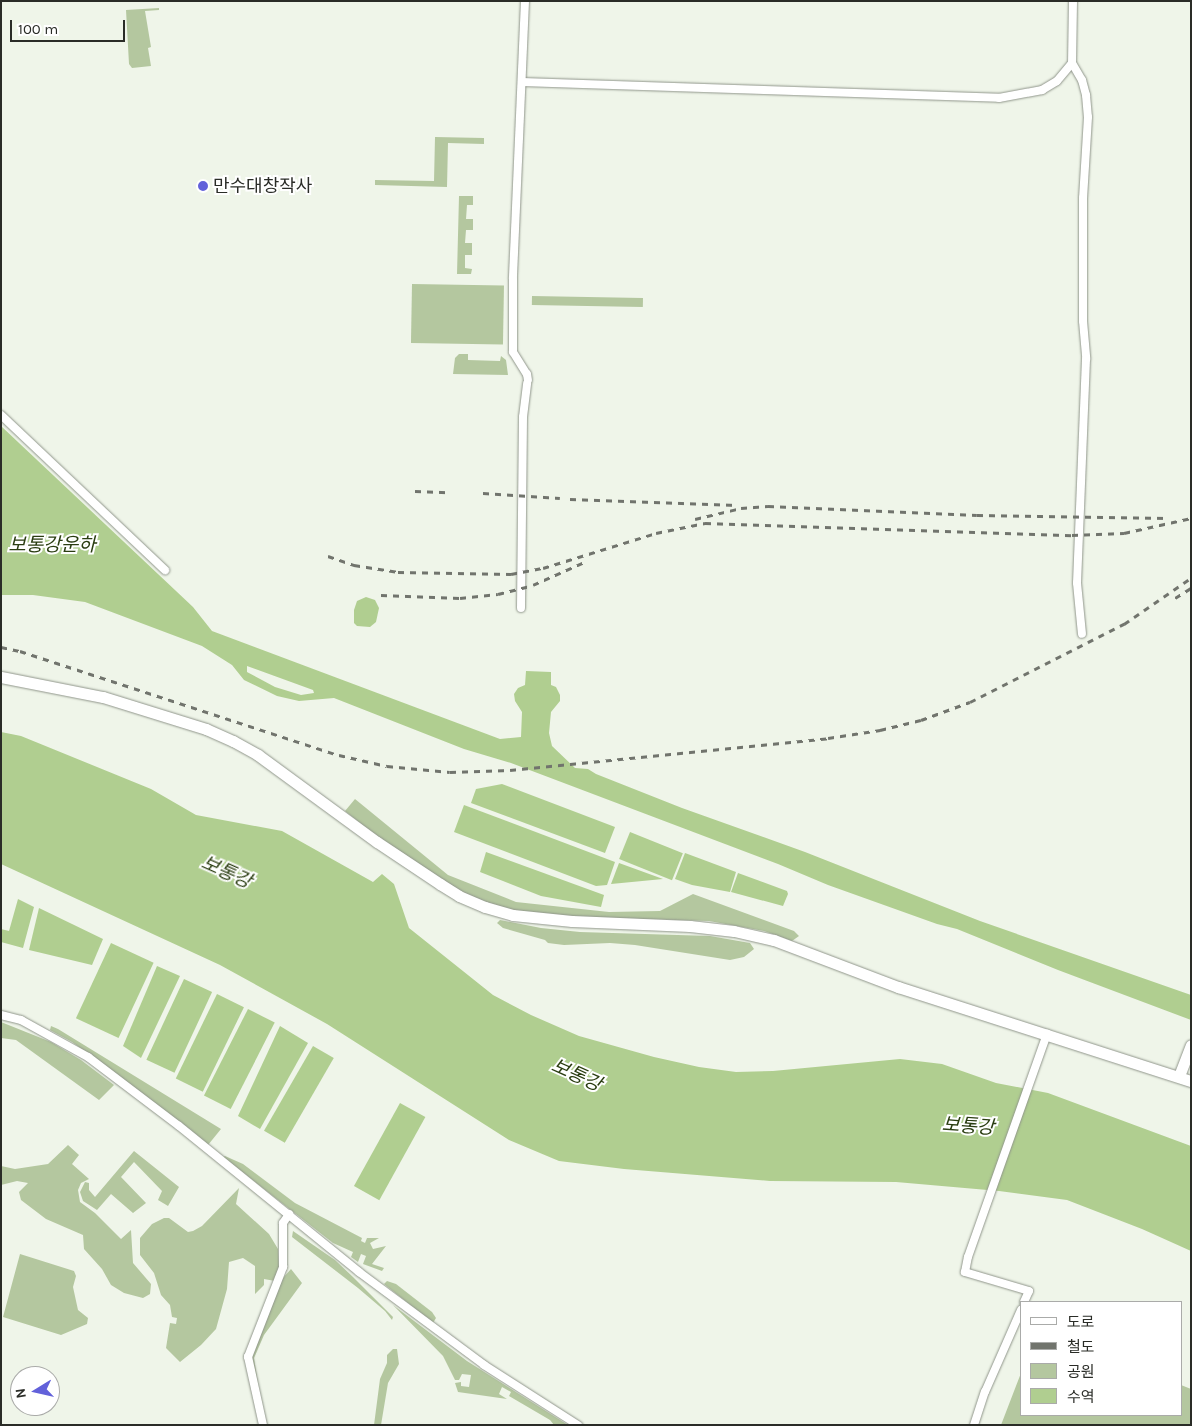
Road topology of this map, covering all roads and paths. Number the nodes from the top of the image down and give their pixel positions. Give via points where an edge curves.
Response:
1 (525, 1) edge
2 (1072, 1) edge
3 (1072, 63) junction
4 (522, 82) junction
5 (1, 415) edge
6 (165, 570) dead end
7 (520, 608) dead end
8 (1082, 634) dead end
9 (1, 677) edge
10 (1, 1015) edge
11 (1047, 1034) junction
12 (1191, 1045) edge
13 (1179, 1076) junction
14 (1191, 1081) edge
15 (289, 1214) junction
16 (1024, 1301) edge
17 (1020, 1312) edge
18 (263, 1425) edge
19 (578, 1425) edge
20 (974, 1425) edge

1 - 4 street
2 - 3 street
3 - 4 street via 1057,81 1042,90 999,98
3 - 8 street via 1082,80 1088,117 1083,208 1086,359 1077,583
4 - 7 street via 513,279 513,352 528,374 523,436
5 - 6 street
9 - 11 main road via 104,698 233,741 258,755 446,888 485,907 513,915 628,925 690,926 774,940 898,987
10 - 15 street via 21,1020 88,1057
11 - 13 main road
11 - 16 street via 965,1272 1029,1291
12 - 13 main road
13 - 14 main road
15 - 18 street via 283,1223 283,1267 248,1357
15 - 19 street via 467,1352
17 - 20 street

